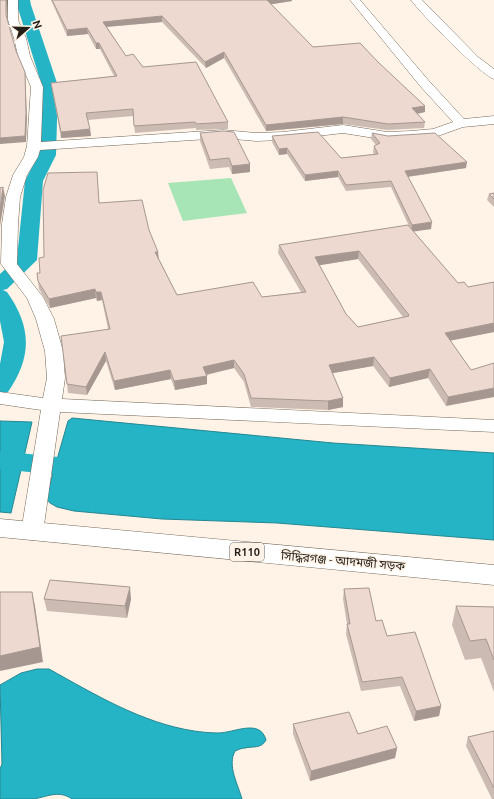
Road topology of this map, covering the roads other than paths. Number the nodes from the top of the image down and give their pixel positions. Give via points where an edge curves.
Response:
1 (13, 0) edge
2 (355, 0) edge
3 (416, 0) edge
4 (494, 75) edge
5 (494, 120) edge
6 (461, 123) junction
7 (34, 146) junction
8 (0, 398) edge
9 (52, 405) junction
10 (494, 426) edge
11 (0, 528) edge
12 (32, 532) junction
13 (494, 575) edge

1 - 7 street via 13,20 37,87
2 - 6 street
3 - 4 street via 474,59
5 - 6 street
6 - 7 street via 435,133 411,135 387,136 343,129 283,136 223,134
7 - 9 street via 13,197 9,264 35,297 47,325 55,358 56,378
8 - 9 street
9 - 10 street
9 - 12 street
11 - 12 main road, সিদ্ধিরগঞ্জ - আদমজী সড়ক / R110
12 - 13 main road, সিদ্ধিরগঞ্জ - আদমজী সড়ক / R110

